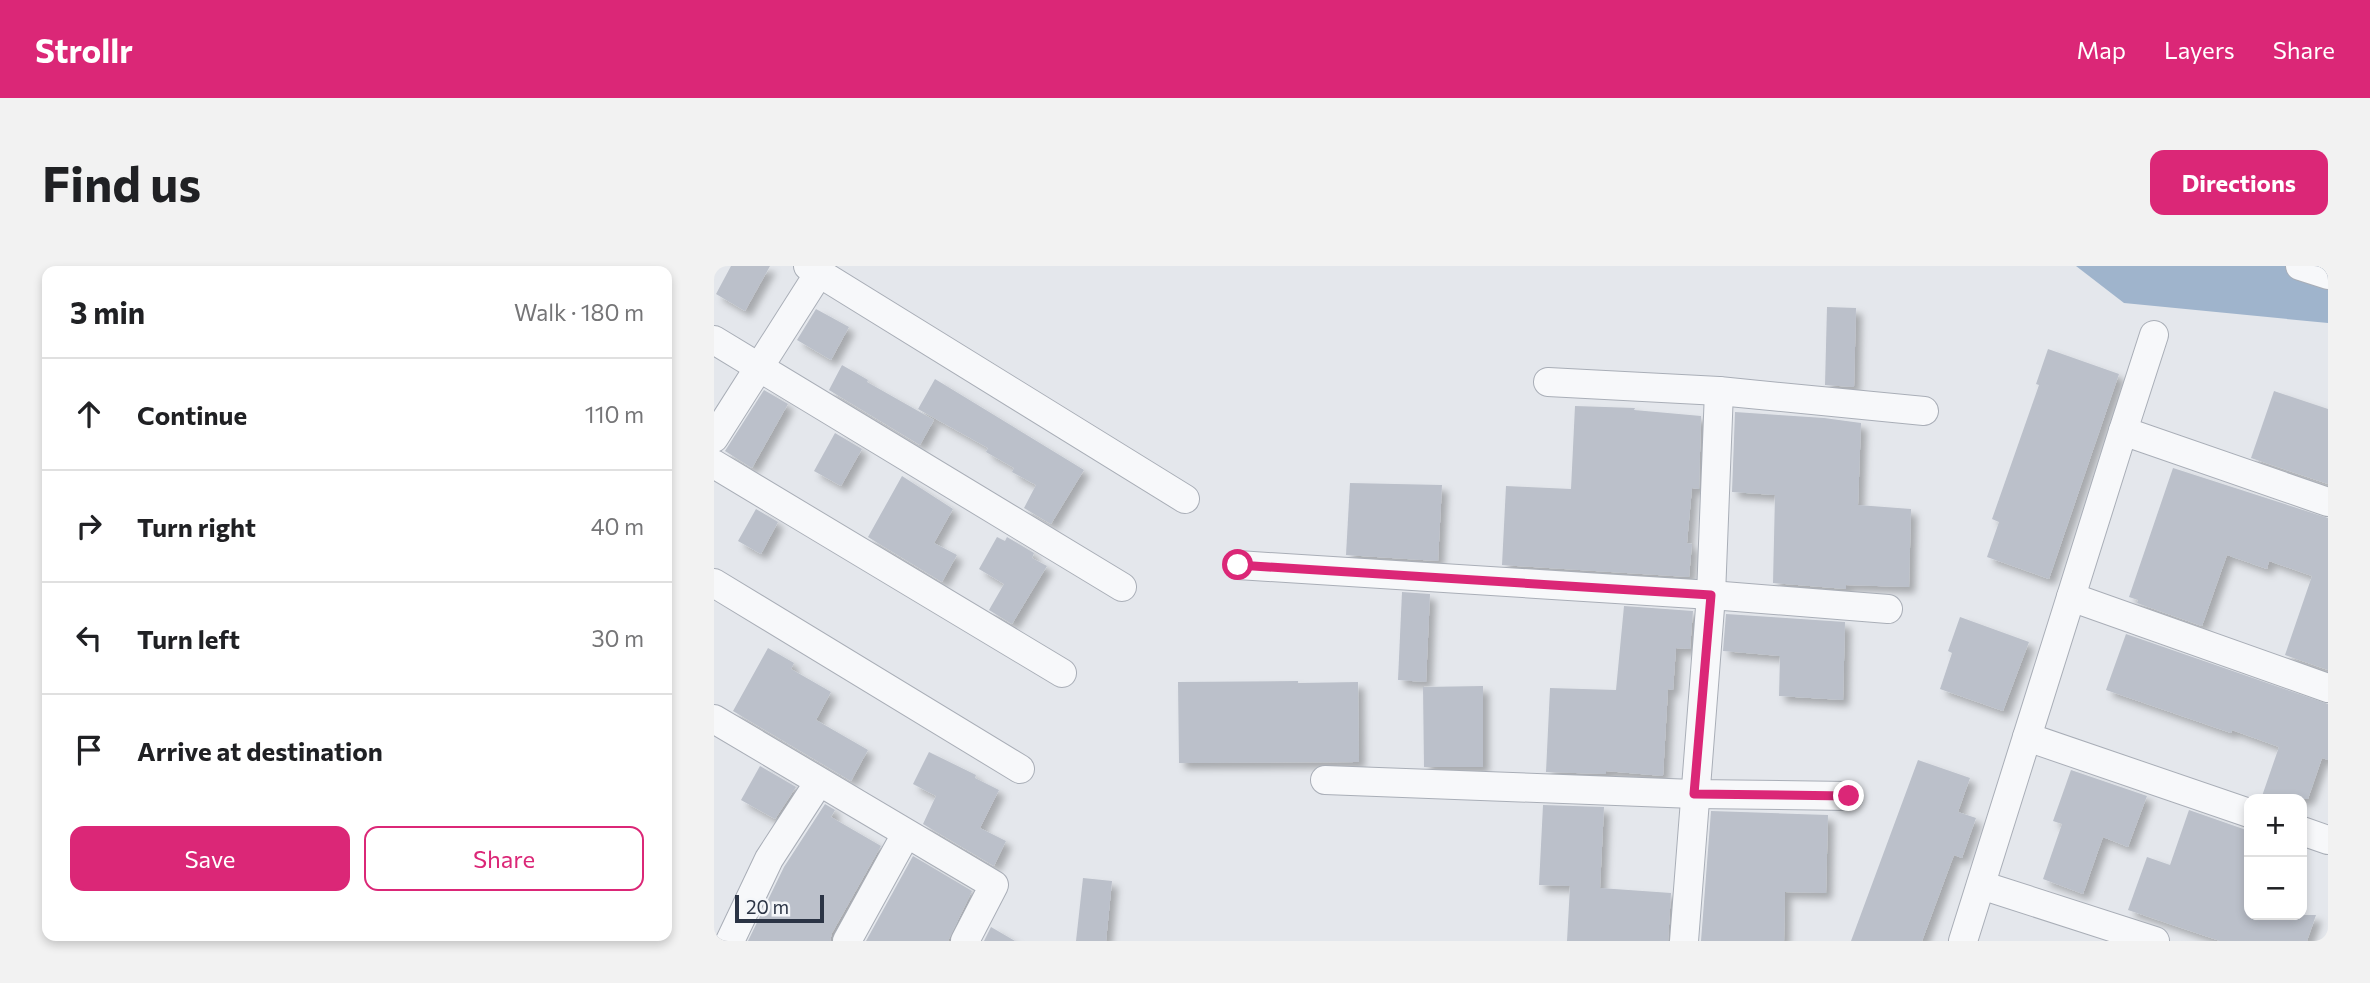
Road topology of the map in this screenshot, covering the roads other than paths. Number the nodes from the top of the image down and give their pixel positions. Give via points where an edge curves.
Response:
1 (2300, 266) edge
2 (813, 270) edge
3 (2328, 275) edge
4 (2154, 335) dead end
5 (714, 340) edge
6 (760, 368) junction
7 (1548, 382) dead end
8 (1719, 391) junction
9 (1924, 411) dead end
10 (2123, 431) junction
11 (714, 438) edge
12 (714, 464) edge
13 (1185, 499) dead end
14 (2328, 502) edge
15 (1238, 565) dead end
16 (714, 583) edge
17 (1122, 587) dead end
18 (1711, 595) junction
19 (2071, 597) junction
20 (1888, 609) dead end
21 (1062, 673) dead end
22 (2328, 688) edge
23 (714, 719) edge
24 (2027, 737) junction
25 (1020, 769) dead end
26 (1325, 780) dead end
27 (819, 782) junction
28 (1694, 794) junction
29 (1849, 796) dead end
30 (2244, 811) edge
31 (2307, 833) edge
32 (906, 834) junction
33 (2328, 840) edge
34 (1981, 885) junction
35 (730, 941) edge
36 (848, 941) edge
37 (965, 941) edge
38 (1684, 941) edge
39 (1963, 941) edge
40 (2155, 941) edge

1 - 3 street
2 - 6 street
2 - 13 street
4 - 10 street
5 - 6 street
6 - 11 street
6 - 17 street
7 - 8 street
8 - 9 street
8 - 18 street
10 - 14 street
10 - 19 street
12 - 21 street
15 - 18 street
16 - 25 street
18 - 20 street
18 - 28 street
19 - 22 street
19 - 24 street
23 - 27 street
24 - 30 street
24 - 34 street
26 - 28 street
27 - 32 street
27 - 35 street via 769,859
28 - 29 street
28 - 38 street
31 - 33 street
32 - 36 street
32 - 37 street via 994,885
34 - 39 street
34 - 40 street

